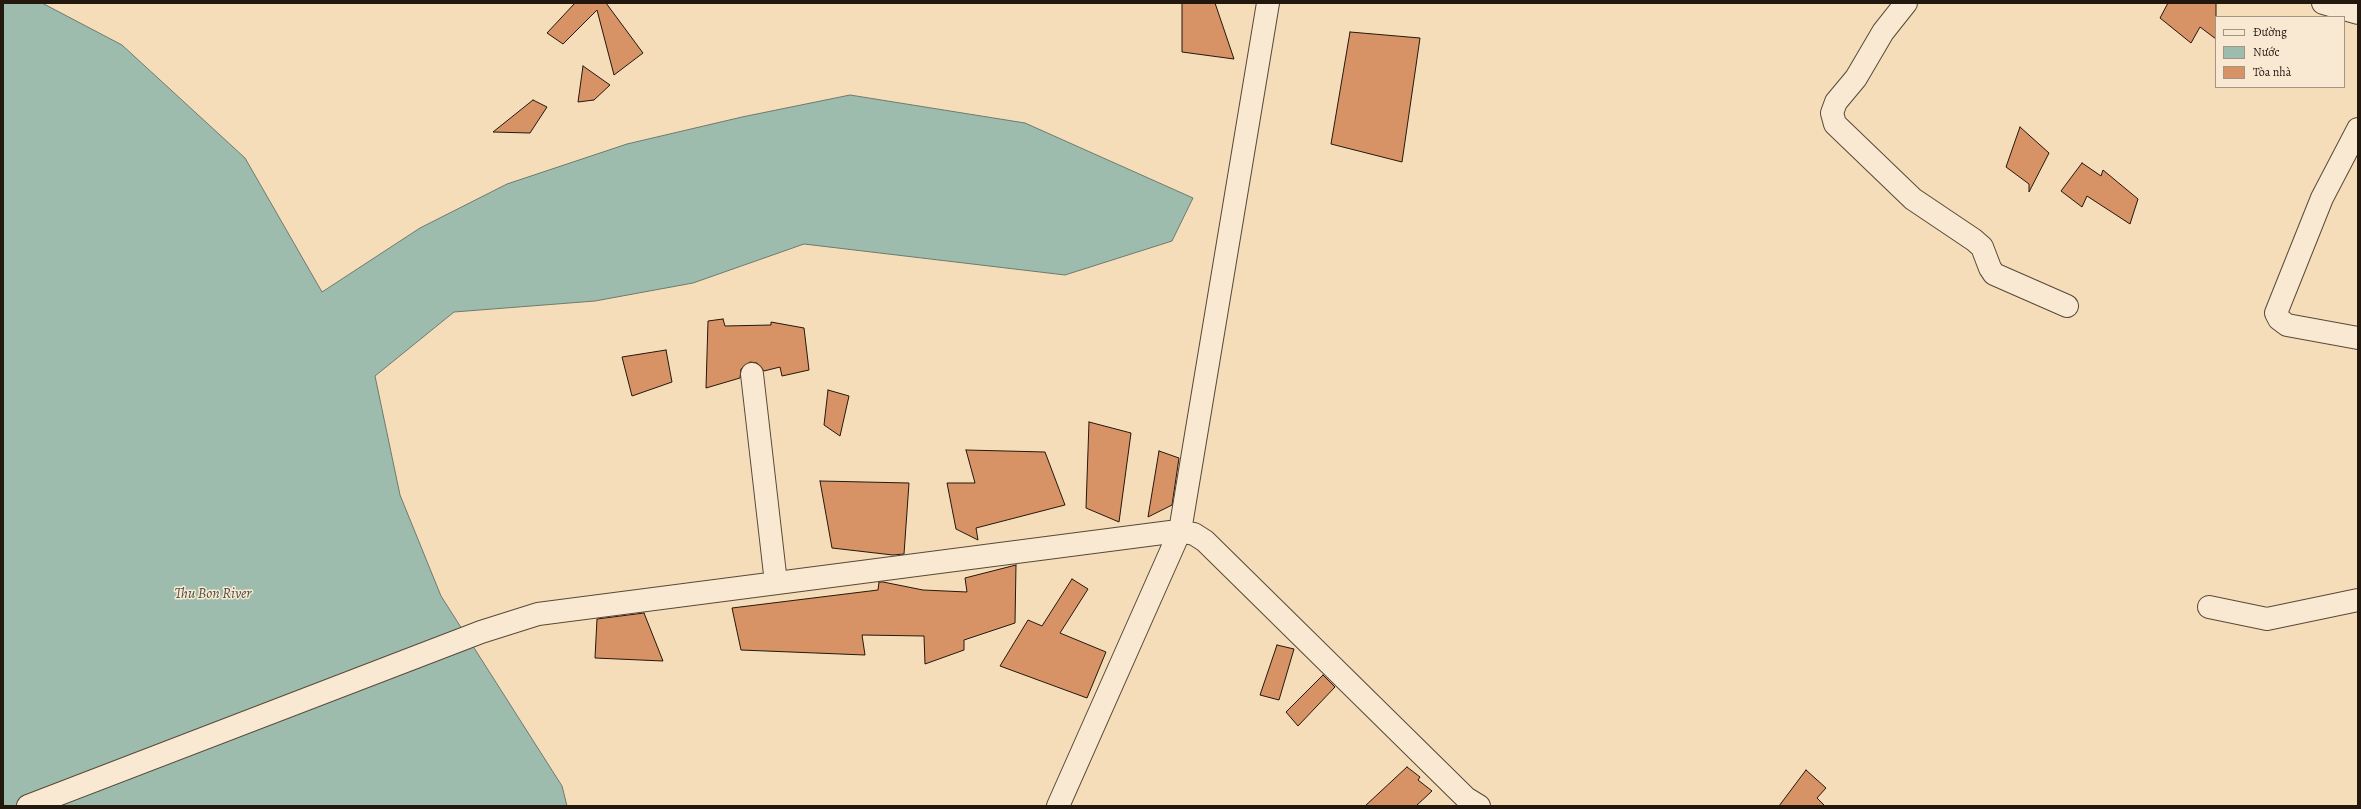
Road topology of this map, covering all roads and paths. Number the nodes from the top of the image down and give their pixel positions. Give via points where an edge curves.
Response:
1 (1268, 3) edge
2 (1906, 3) edge
3 (2323, 3) edge
4 (2358, 13) edge
5 (2358, 129) edge
6 (2067, 306) dead end
7 (2358, 338) edge
8 (752, 374) dead end
9 (1180, 531) junction
10 (776, 583) junction
11 (2358, 600) edge
12 (2209, 607) dead end
13 (28, 806) edge
14 (1058, 806) edge
15 (1479, 806) edge

1 - 9 street
2 - 6 street via 1882,32 1856,78 1836,102 1832,112 1835,124 1913,199 1982,247 1994,274
3 - 4 street
5 - 7 street via 2322,198 2276,313 2287,325
8 - 10 street
9 - 10 street
9 - 14 street
9 - 15 street via 1194,534 1205,541 1466,798
10 - 13 street via 538,614 481,632
11 - 12 street via 2266,619

